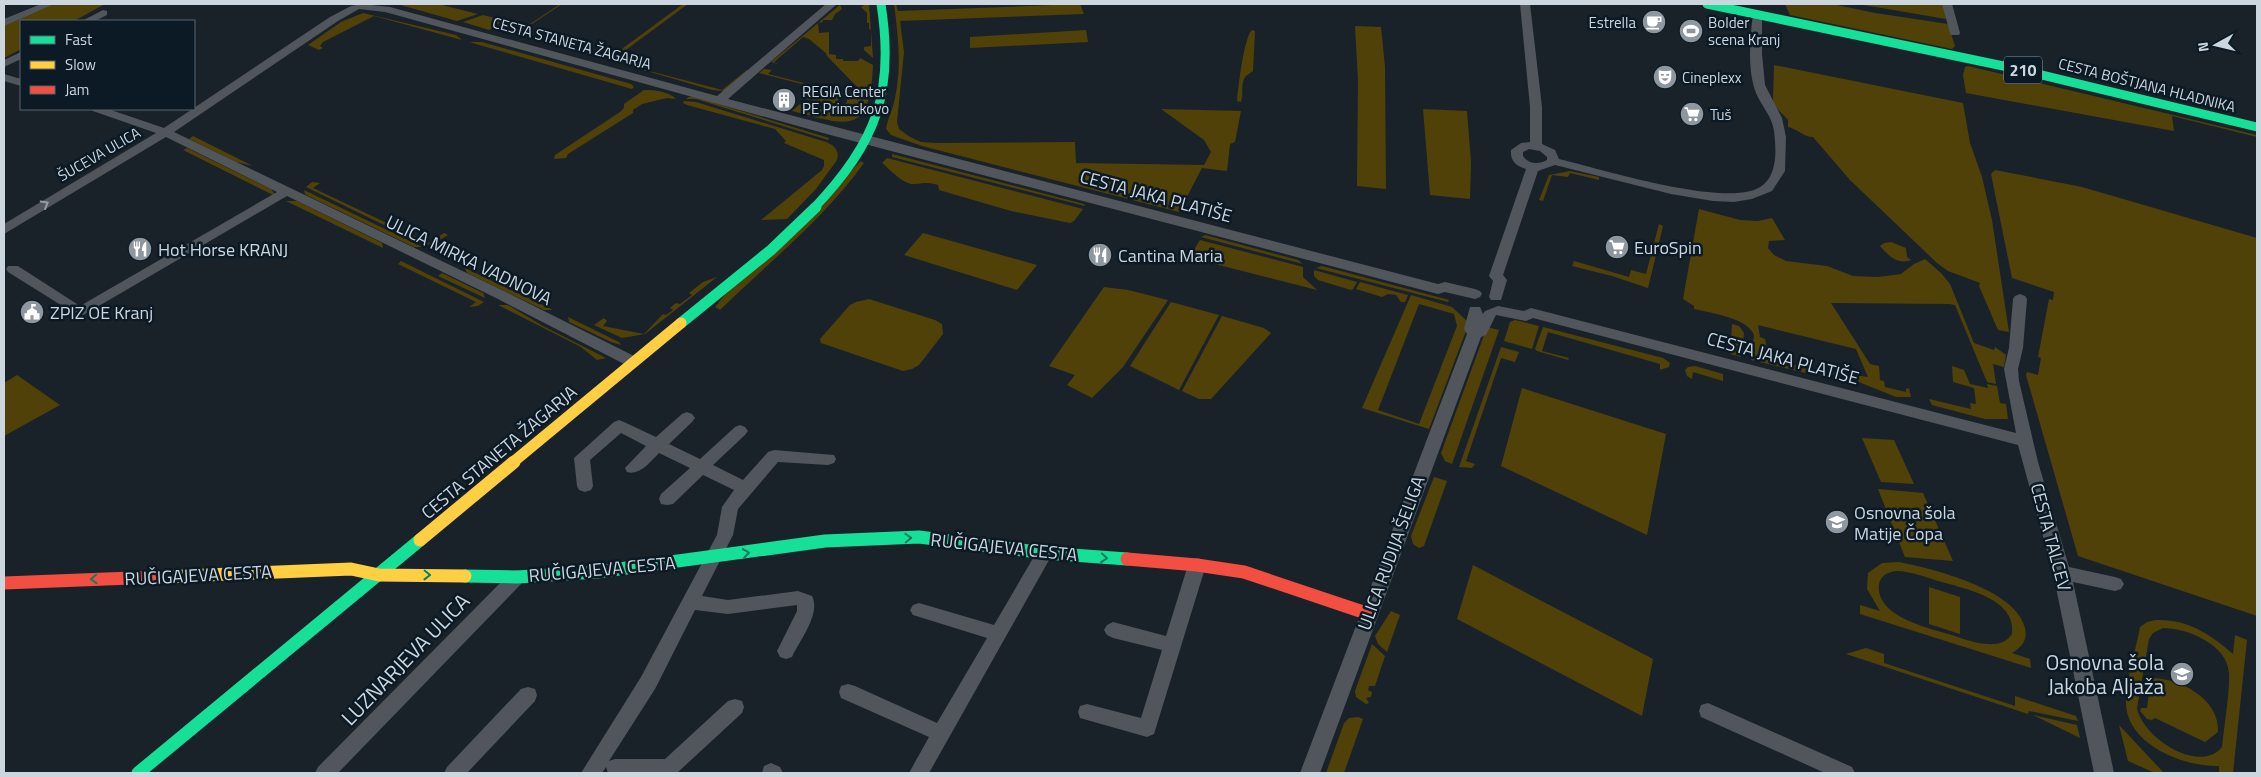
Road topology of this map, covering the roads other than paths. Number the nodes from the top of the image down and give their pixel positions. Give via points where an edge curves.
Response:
1 (49, 4) edge
2 (832, 4) edge
3 (881, 4) edge
4 (1525, 4) edge
5 (1707, 4) edge
6 (1947, 4) edge
7 (355, 6) edge
8 (382, 6) edge
9 (102, 13) dead end
10 (1758, 14) junction
11 (89, 20) edge
12 (4, 23) edge
13 (1955, 33) dead end
14 (20, 56) edge
15 (4, 64) edge
16 (4, 77) edge
17 (20, 83) edge
18 (720, 100) junction
19 (100, 110) edge
20 (2257, 127) edge
21 (166, 133) junction
22 (864, 140) junction
23 (1536, 146) junction
24 (1553, 161) junction
25 (1532, 167) junction
26 (287, 191) junction
27 (4, 230) edge
28 (12, 269) dead end
29 (2020, 299) dead end
30 (1486, 303) junction
31 (633, 362) junction
32 (687, 418) dead end
33 (740, 431) dead end
34 (2025, 441) junction
35 (658, 445) junction
36 (828, 459) dead end
37 (702, 466) junction
38 (633, 468) dead end
39 (585, 486) dead end
40 (745, 488) junction
41 (667, 499) dead end
42 (1046, 553) junction
43 (712, 558) junction
44 (1197, 565) junction
45 (2062, 572) junction
46 (379, 575) junction
47 (517, 577) junction
48 (4, 583) edge
49 (2115, 584) dead end
50 (689, 602) junction
51 (919, 610) dead end
52 (1369, 614) junction
53 (1113, 630) dead end
54 (999, 634) junction
55 (1172, 646) junction
56 (786, 651) dead end
57 (848, 692) dead end
58 (528, 695) dead end
59 (735, 707) dead end
60 (1708, 711) dead end
61 (1087, 712) dead end
62 (942, 734) junction
63 (607, 747) junction
64 (615, 771) edge
65 (138, 773) edge
66 (326, 773) edge
67 (454, 773) edge
68 (591, 773) edge
69 (919, 773) edge
70 (1310, 773) edge
71 (1845, 773) edge
72 (2104, 773) edge

1 - 12 street
2 - 18 street
3 - 22 main road, CESTA STANETA ŽAGARJA via 886,32 885,84 880,106
4 - 23 street via 1536,107
5 - 10 main road, CESTA BOŠTJANA HLADNIKA / 210
6 - 13 street
7 - 8 street, CESTA STANETA ŽAGARJA
7 - 21 street, ŠUCEVA ULICA
8 - 18 street, CESTA STANETA ŽAGARJA
9 - 11 street
10 - 20 main road, CESTA BOŠTJANA HLADNIKA / 210 via 2013,68
10 - 24 street via 1758,80 1779,128 1779,166 1772,184 1745,197 1710,197
14 - 15 street
16 - 17 street
18 - 22 street, CESTA STANETA ŽAGARJA
19 - 21 street, ULICA MIRKA VADNOVA
21 - 26 street, ULICA MIRKA VADNOVA
27 -> 21 street, ŠUCEVA ULICA
22 - 30 street, CESTA JAKA PLATIŠE via 1438,289 1442,295
22 - 31 main road, CESTA STANETA ŽAGARJA via 831,191 798,225
23 - 24 street via 1550,152
23 - 25 street via 1523,147 1516,154 1521,162
24 - 25 street via 1545,167
25 - 30 street via 1496,276 1500,280
26 - 28 street via 80,312
26 - 31 street, ULICA MIRKA VADNOVA
29 - 34 street, CESTA TALCEV via 2011,369
30 - 34 street, CESTA JAKA PLATIŠE via 1526,316 1531,313
30 - 52 street, ULICA RUDIJA ŠELIGA via 1481,332 1475,334
31 - 46 main road, CESTA STANETA ŽAGARJA
32 - 35 street
33 - 37 street
34 - 45 street, CESTA TALCEV
35 - 37 street
35 - 38 street
35 - 39 street via 619,426 582,458
36 - 40 street via 774,456
37 - 40 street
37 - 41 street
40 - 43 street via 730,508 725,535
43 -> 42 main road, RUČIGAJEVA CESTA via 825,541 919,538
42 -> 44 main road, RUČIGAJEVA CESTA
42 - 54 street
43 - 47 main road, RUČIGAJEVA CESTA via 597,572
43 - 50 street
44 - 52 main road, RUČIGAJEVA CESTA via 1244,572
44 - 55 street
45 - 49 street
45 - 72 street, CESTA TALCEV
46 -> 47 main road, RUČIGAJEVA CESTA
46 -> 48 main road, RUČIGAJEVA CESTA via 351,569
46 - 65 main road, CESTA STANETA ŽAGARJA
47 - 66 street, LUZNARJEVA ULICA
50 - 56 street via 728,607 798,598 806,601 806,610
50 - 63 street via 648,683
51 - 54 street
52 - 70 street, ULICA RUDIJA ŠELIGA
53 - 55 street
54 - 62 street
55 - 61 street via 1147,728
57 - 62 street
58 - 67 street
59 - 64 street via 669,768
60 - 71 street
62 - 69 street
63 - 64 street
63 - 68 street

